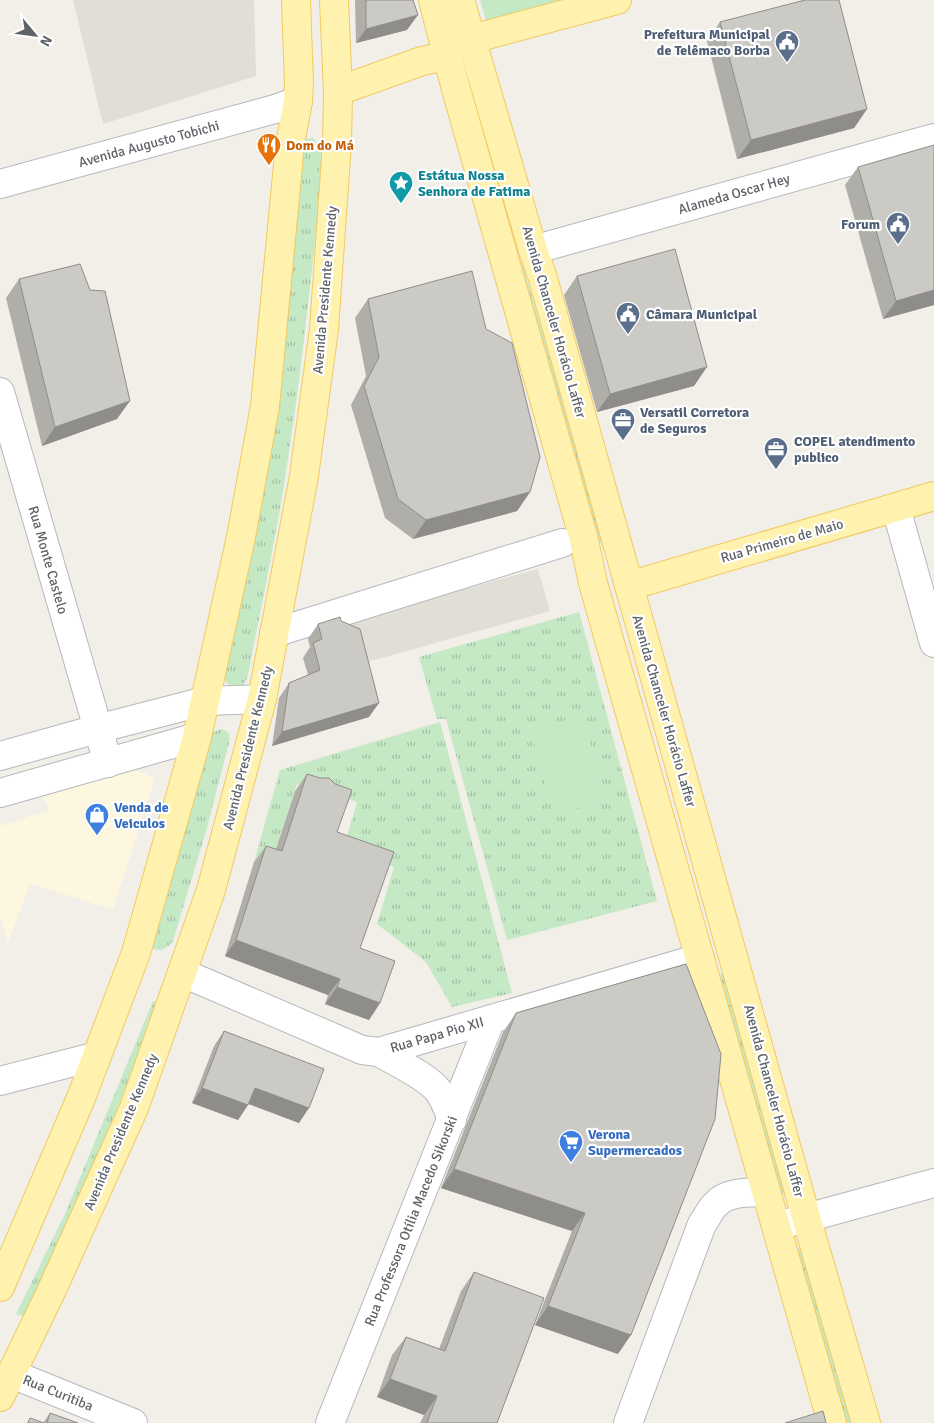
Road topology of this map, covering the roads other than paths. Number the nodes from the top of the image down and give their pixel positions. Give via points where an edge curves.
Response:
1 (296, 0) edge
2 (334, 0) edge
3 (433, 0) edge
4 (460, 0) edge
5 (617, 0) edge
6 (472, 39) junction
7 (446, 48) junction
8 (337, 84) junction
9 (298, 102) junction
10 (934, 138) edge
11 (0, 184) edge
12 (533, 250) junction
13 (0, 392) edge
14 (934, 496) edge
15 (896, 508) junction
16 (562, 543) dead end
17 (629, 586) junction
18 (596, 593) junction
19 (274, 633) junction
20 (934, 643) edge
21 (262, 699) junction
22 (205, 701) junction
23 (97, 728) junction
24 (197, 738) junction
25 (0, 756) edge
26 (108, 763) junction
27 (0, 792) edge
28 (700, 958) junction
29 (183, 973) junction
30 (491, 1019) junction
31 (379, 1052) junction
32 (97, 1056) junction
33 (0, 1081) edge
34 (452, 1120) junction
35 (934, 1183) edge
36 (766, 1192) junction
37 (806, 1217) junction
38 (777, 1226) junction
39 (0, 1287) edge
40 (6, 1385) edge
41 (133, 1423) edge
42 (330, 1423) edge
43 (628, 1423) edge
44 (832, 1423) edge
45 (866, 1423) edge

1 - 9 main road
2 - 8 main road, Avenida Presidente Kennedy
3 - 7 main road
4 - 6 main road, Avenida Chanceler Horácio Laffer
5 - 6 main road
6 - 12 main road, Avenida Chanceler Horácio Laffer
7 - 8 main road via 422,61
7 - 18 main road via 583,536
8 - 19 main road, Avenida Presidente Kennedy via 337,141 324,329 304,476
9 - 11 street, Avenida Augusto Tobichi
9 - 22 main road via 290,144 265,406 241,537
10 - 12 street, Alameda Oscar Hey
12 - 17 main road, Avenida Chanceler Horácio Laffer
13 - 23 street, Rua Monte Castelo
14 - 15 main road, Rua Primeiro de Maio
15 - 17 main road, Rua Primeiro de Maio
15 - 20 street
16 - 19 street
17 - 18 main road, Rua Primeiro de Maio via 620,572 614,571 602,574
17 - 37 main road, Avenida Chanceler Horácio Laffer
18 - 28 main road
19 - 21 main road, Avenida Presidente Kennedy
21 - 22 street
21 - 29 main road, Avenida Presidente Kennedy via 211,890
22 - 23 street
22 - 24 main road
23 - 25 street
23 - 26 street, Rua Monte Castelo
24 - 26 street
24 - 32 main road via 136,954
26 - 27 street
28 - 30 street, Rua Papa Pio XII
28 - 36 main road
29 - 31 street, Rua Papa Pio XII via 362,1050
29 - 40 main road, Avenida Presidente Kennedy via 134,1108
30 - 31 street, Rua Papa Pio XII
30 - 34 street, Rua Professora Otília Macedo Sikorski
31 - 34 street via 437,1089
32 - 33 street
32 - 39 main road
34 - 42 street, Rua Professora Otília Macedo Sikorski
35 - 37 street
36 - 38 main road
36 - 43 street via 734,1194 716,1203 702,1224
37 - 38 street
37 - 45 main road, Avenida Chanceler Horácio Laffer
38 - 44 main road
40 - 41 street, Rua Curitiba

